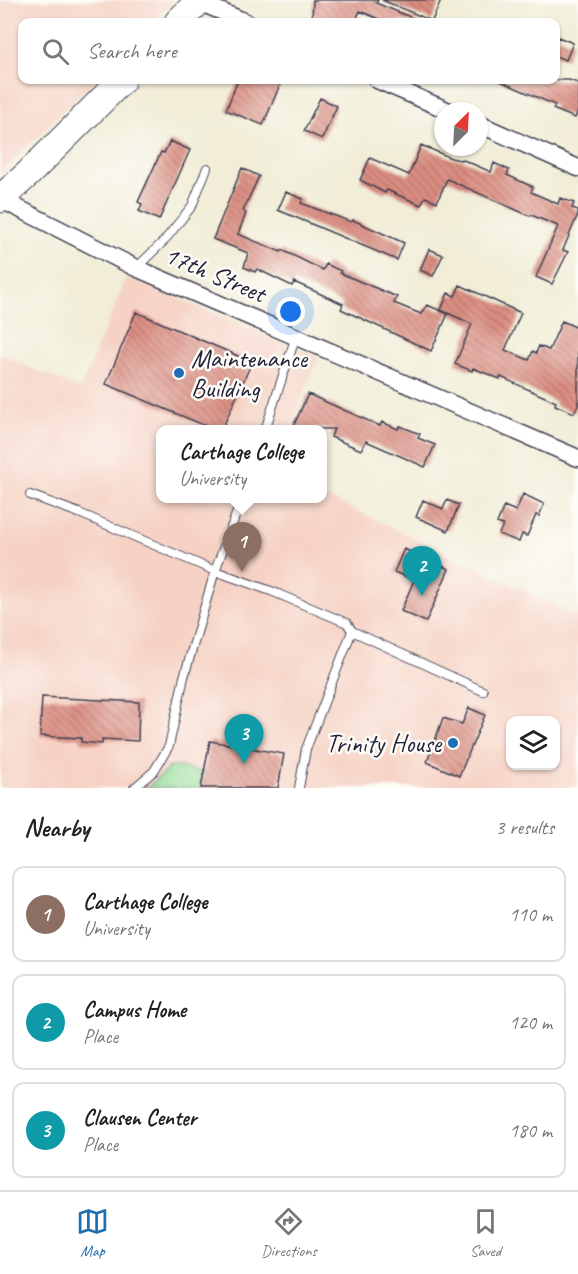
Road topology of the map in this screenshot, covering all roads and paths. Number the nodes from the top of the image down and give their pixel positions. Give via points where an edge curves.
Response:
1 (200, 1) edge
2 (182, 18) edge
3 (237, 18) edge
4 (118, 84) edge
5 (385, 84) edge
6 (434, 105) edge
7 (488, 128) edge
8 (207, 168) dead end
9 (578, 168) edge
10 (0, 199) edge
11 (136, 267) junction
12 (296, 336) junction
13 (266, 425) edge
14 (578, 458) edge
15 (30, 495) dead end
16 (240, 503) edge
17 (215, 571) junction
18 (352, 631) junction
19 (483, 691) dead end
20 (134, 788) edge
21 (299, 788) edge

1 - 2 main road
1 - 3 street
4 - 10 main road
5 - 6 street
7 - 9 street
8 - 11 lane via 192,206 164,242
10 - 11 street, 17th Street
11 - 12 street, 17th Street
12 - 13 lane
12 - 14 street, 17th Street
15 - 17 lane
16 - 17 lane
17 - 18 lane via 347,623
17 - 20 lane via 184,677 169,746 154,771
18 - 19 lane
18 - 21 lane via 306,749

